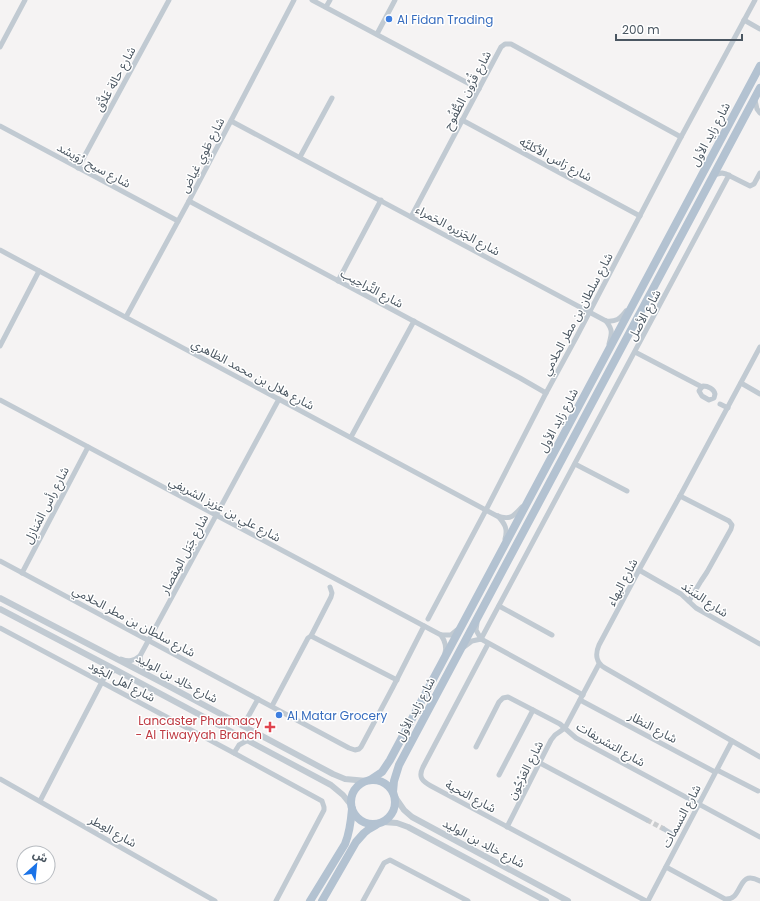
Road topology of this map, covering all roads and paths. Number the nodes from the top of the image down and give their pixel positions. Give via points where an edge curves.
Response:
1 (25, 0) edge
2 (169, 0) edge
3 (294, 0) edge
4 (312, 0) edge
5 (330, 0) edge
6 (395, 0) edge
7 (755, 0) edge
8 (326, 8) junction
9 (744, 20) junction
10 (760, 29) edge
11 (377, 34) junction
12 (0, 47) edge
13 (760, 66) edge
14 (479, 89) junction
15 (758, 92) edge
16 (332, 98) dead end
17 (760, 113) edge
18 (462, 120) junction
19 (231, 121) junction
20 (0, 126) edge
21 (680, 137) junction
22 (300, 158) junction
23 (78, 168) junction
24 (760, 173) edge
25 (713, 175) junction
26 (729, 175) junction
27 (381, 200) junction
28 (189, 201) junction
29 (640, 216) junction
30 (411, 217) junction
31 (178, 221) junction
32 (0, 250) edge
33 (39, 271) junction
34 (338, 281) junction
35 (636, 299) junction
36 (590, 312) junction
37 (126, 317) junction
38 (414, 321) junction
39 (606, 321) junction
40 (0, 346) edge
41 (760, 347) edge
42 (635, 352) junction
43 (607, 355) junction
44 (741, 383) junction
45 (702, 387) junction
46 (546, 393) junction
47 (760, 394) edge
48 (279, 399) junction
49 (0, 400) edge
50 (716, 402) junction
51 (728, 408) junction
52 (351, 438) junction
53 (88, 447) junction
54 (575, 464) junction
55 (627, 491) dead end
56 (680, 496) junction
57 (530, 498) junction
58 (486, 510) junction
59 (216, 515) junction
60 (497, 516) junction
61 (500, 554) junction
62 (0, 561) edge
63 (639, 570) junction
64 (22, 573) junction
65 (330, 586) dead end
66 (0, 598) edge
67 (689, 601) junction
68 (499, 606) junction
69 (20, 609) junction
70 (2, 610) edge
71 (428, 619) dead end
72 (465, 620) junction
73 (476, 620) junction
74 (424, 626) junction
75 (0, 628) edge
76 (441, 635) junction
77 (552, 635) dead end
78 (311, 636) junction
79 (481, 639) junction
80 (148, 640) junction
81 (488, 644) junction
82 (760, 644) edge
83 (460, 651) junction
84 (109, 655) junction
85 (140, 656) junction
86 (443, 662) junction
87 (104, 664) junction
88 (599, 664) junction
89 (116, 670) junction
90 (103, 680) junction
91 (397, 680) junction
92 (161, 682) junction
93 (583, 695) junction
94 (258, 699) junction
95 (580, 700) junction
96 (272, 706) junction
97 (533, 710) junction
98 (243, 726) junction
99 (565, 728) junction
100 (237, 734) junction
101 (248, 740) junction
102 (732, 741) junction
103 (476, 747) dead end
104 (236, 750) junction
105 (760, 757) edge
106 (540, 763) junction
107 (716, 771) junction
108 (499, 775) dead end
109 (0, 779) edge
110 (369, 781) junction
111 (758, 791) dead end
112 (394, 795) junction
113 (40, 801) junction
114 (699, 804) junction
115 (352, 807) junction
116 (647, 820) tunnel mouth
117 (381, 823) junction
118 (507, 827) junction
119 (664, 829) tunnel mouth
120 (672, 834) dead end
121 (760, 837) edge
122 (666, 868) junction
123 (760, 881) edge
124 (215, 901) edge
125 (276, 901) edge
126 (310, 901) edge
127 (322, 901) edge
128 (363, 901) edge
129 (468, 901) edge
130 (546, 901) edge
131 (568, 901) edge
132 (647, 901) edge

1 - 12 street
2 - 23 street, شارع حالة عَلاَّق
3 - 19 street, شارع طَوِي غياض
4 - 8 street
5 - 8 street
6 - 11 street
7 - 9 street, شارع سلطان بن مطر الحلامي
8 - 11 street
9 - 10 street
9 - 21 street, شارع سلطان بن مطر الحلامي
11 - 14 street
13 - 35 main road, شارع زايد الأول
14 - 18 street, شارع قُرُون الطُّفُوح
14 - 21 street, شارع قُرُون الطُّفُوح via 501,47 511,44
15 - 17 street via 757,109
15 - 25 main road, شارع زايد الأول
16 - 22 street
18 - 29 street, شارع رَاس الأكليَّه
18 - 30 street, شارع قُرُون الطُّفُوح
19 - 22 street, شارع الجَزيره الحَمراء
19 - 28 street, شارع طَوِي غياض
20 - 23 street, شارع سيح رُوَيشد
21 - 29 street, شارع سلطان بن مطر الحلامي
22 - 27 street, شارع الجَزيره الحَمراء
23 - 31 street, شارع سيح رُوَيشد
24 - 26 street via 750,186
25 - 26 street
25 - 73 main road, شارع زايد الأول
26 - 42 street, شارع الأصل
27 - 30 street, شارع الجَزيره الحَمراء
27 - 34 street
28 - 31 street, شارع طَوِي غياض
28 - 34 street, شارع التَّراحِيب
29 - 36 street, شارع سلطان بن مطر الحلامي
30 - 36 street, شارع الجَزيره الحَمراء
31 - 37 street, شارع طَوِي غياض
32 - 33 street, شارع هلال بن محمد الظاهري
33 - 37 street, شارع هلال بن محمد الظاهري
33 - 40 street
34 - 38 street, شارع التَّراحِيب
35 - 39 street via 619,319
35 - 43 main road, شارع زايد الأول
36 - 39 street, شارع الجَزيره الحَمراء
36 - 46 street, شارع سلطان بن مطر الحلامي
37 - 48 street, شارع هلال بن محمد الظاهري
38 - 46 street, شارع التَّراحِيب
38 - 52 street
39 - 43 street via 612,333
41 - 44 street, شارع البهاء
42 - 45 street
42 - 54 street, شارع الأصل
43 - 57 main road, شارع زايد الأول
44 - 47 street
44 - 51 street, شارع البهاء
45 - 50 street via 701,394
45 - 50 street via 707,386 714,392
46 - 58 street, شارع سلطان بن مطر الحلامي
48 - 52 street, شارع هلال بن محمد الظاهري
48 - 59 street, شارع جَبَل المِقصار
49 - 53 street, شارع علي بن عزيز الشريفي
50 - 51 street
51 - 56 street, شارع البهاء
52 - 58 street, شارع هلال بن محمد الظاهري
53 - 59 street, شارع علي بن عزيز الشريفي
53 - 64 street, شارع رأس المَنازِل
54 - 55 street
54 - 68 street, شارع الأصل
56 - 63 street, شارع البهاء
56 - 67 street via 729,521 732,525
57 - 60 street via 511,517
57 - 61 main road, شارع زايد الأول
58 - 60 street, شارع هلال بن محمد الظاهري
58 - 71 street, شارع سلطان بن مطر الحلامي
59 - 74 street, شارع علي بن عزيز الشريفي
59 - 80 street, شارع جَبَل المِقصار
60 - 61 street via 506,528
61 - 72 main road, شارع زايد الأول
62 - 64 street, شارع سلطان بن مطر الحلامي
63 - 67 street, شارع السَنَد
63 - 88 street, شارع البهاء via 599,645
64 - 80 street, شارع سلطان بن مطر الحلامي
65 - 78 street via 333,595
66 - 69 street, شارع خالِد بن الوليد
67 - 82 street, شارع السَنَد via 696,608
68 - 77 street
68 - 79 street, شارع الأصل
69 - 70 street via 6,607
69 - 84 street, شارع خالِد بن الوليد
70 - 87 street, شارع خالِد بن الوليد
72 - 76 street via 453,634
72 - 86 main road, شارع زايد الأول
73 - 79 street via 476,630
73 - 83 main road, شارع زايد الأول
74 - 76 street, شارع علي بن عزيز الشريفي
74 - 91 street, شارع سلطان بن مطر الحلامي
75 - 90 street, شارع أهل الجُود
76 - 86 street via 446,645
78 - 91 street
78 - 96 street
79 - 81 street
79 - 83 street via 468,644
80 - 85 street, شارع جَبَل المِقصار
80 - 94 street, شارع سلطان بن مطر الحلامي
81 - 93 street
81 - 118 street, شارع التحية via 420,774 431,786
83 - 112 main road, شارع زايد الأول via 399,765 394,781
84 - 85 street via 126,661 136,660
84 - 92 street, شارع خالِد بن الوليد
85 - 92 street via 140,665 144,671
86 - 110 main road, شارع زايد الأول via 390,760 382,772
87 - 89 street, شارع خالِد بن الوليد
87 - 90 street
88 - 93 street, شارع العَرْجُون
88 - 102 street
89 - 90 street
89 - 100 street, شارع خالِد بن الوليد
90 - 104 street, شارع أهل الجُود
90 - 113 street
91 - 96 street, شارع سلطان بن مطر الحلامي via 361,747 355,750
92 - 98 street, شارع خالِد بن الوليد
93 - 95 street, شارع العَرْجُون
94 - 96 street, شارع سلطان بن مطر الحلامي
94 - 98 street
95 - 99 street, شارع العَرْجُون
95 - 107 street, شارع النظار
97 - 99 street, شارع التشريفات
97 - 103 street, شارع التشريفات via 510,698 502,698
97 - 108 street
98 - 110 street, شارع خالِد بن الوليد via 339,777
99 - 106 street, شارع العَرْجُون via 553,738
99 - 114 street, شارع التشريفات via 574,737
100 - 101 street, شارع خالِد بن الوليد
100 - 104 street
101 - 104 street
101 - 115 street, شارع خالِد بن الوليد via 331,785
102 - 105 street
102 - 107 street, شارع النسمات
104 - 125 street, شارع أهل الجُود via 320,799 324,804 324,810
106 - 116 street
106 - 118 street, شارع العَرْجُون
107 - 111 street, شارع النظار
107 - 114 street, شارع النسمات
109 - 113 street, شارع العِطر
110 - 112 main road via 376,780 386,784
110 - 115 main road via 355,790 352,795
112 - 117 main road via 393,812
112 - 131 street, شارع خالِد بن الوليد via 412,817
113 - 124 street, شارع العِطر
114 - 121 street, شارع التشريفات
114 - 122 street, شارع النسمات
115 - 117 main road via 362,822
115 - 126 main road via 351,825 345,844
117 - 127 main road via 369,829 356,842
117 - 130 street, شارع خالِد بن الوليد via 397,823 408,827
118 - 132 street, شارع التحية
119 - 120 street
122 - 123 street via 725,899 734,897 746,878 752,877
122 - 132 street, شارع النسمات
128 - 129 street via 384,863 390,860

